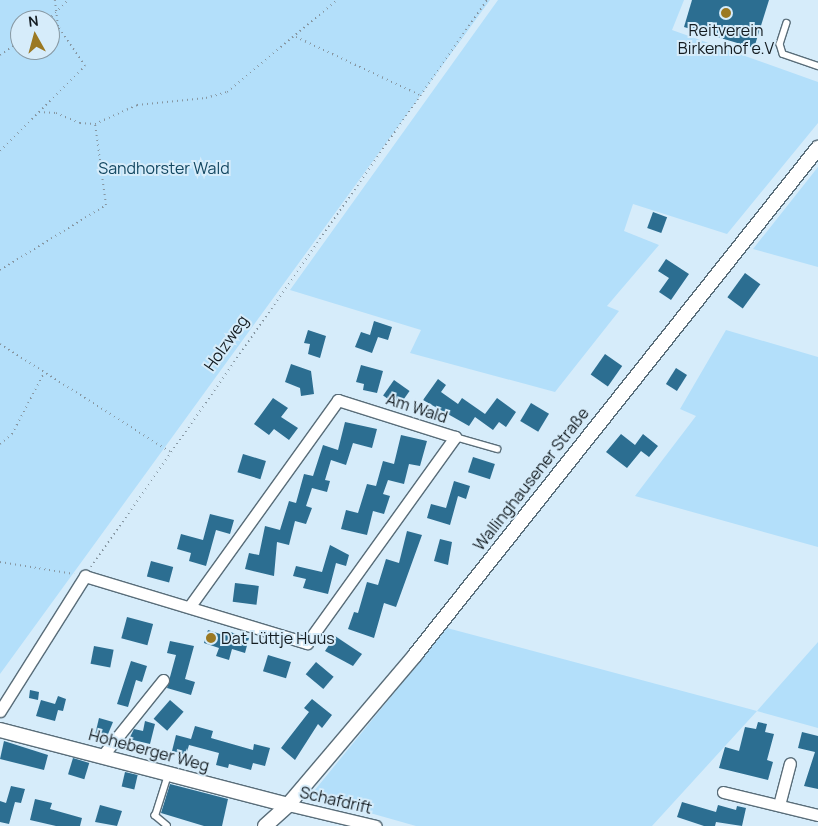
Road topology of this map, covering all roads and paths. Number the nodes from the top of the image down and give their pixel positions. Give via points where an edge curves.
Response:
1 (68, 0) edge
2 (337, 0) edge
3 (487, 0) edge
4 (60, 10) edge
5 (787, 23) dead end
6 (60, 29) edge
7 (296, 36) junction
8 (818, 66) edge
9 (420, 95) junction
10 (39, 112) junction
11 (95, 124) junction
12 (818, 148) edge
13 (0, 151) edge
14 (0, 270) edge
15 (0, 344) edge
16 (44, 372) junction
17 (455, 438) junction
18 (0, 444) edge
19 (497, 448) dead end
20 (170, 452) junction
21 (0, 562) edge
22 (85, 576) junction
23 (189, 606) junction
24 (163, 680) dead end
25 (0, 710) edge
26 (0, 730) edge
27 (103, 755) junction
28 (790, 763) dead end
29 (168, 773) junction
30 (723, 792) dead end
31 (288, 805) junction
32 (779, 806) junction
33 (818, 814) edge
34 (167, 826) edge
35 (265, 826) edge
36 (376, 826) edge

1 - 4 path
2 - 7 path
3 - 9 path, Holzweg
5 - 8 lane via 780,44 783,54
6 - 10 path via 85,66
7 - 9 path
7 - 11 path via 227,92 206,98 137,105
9 - 20 path, Holzweg
10 - 11 path via 56,113 80,123
10 - 13 path
11 - 14 path via 106,204
12 - 31 street, Wallinghausener Straße via 415,655
15 - 16 path
16 - 18 path via 12,434
16 - 20 path
17 - 19 lane
17 - 23 street, Am Wald via 307,643
17 - 23 street, Am Wald via 338,400
20 - 22 path, Holzweg
21 - 22 path
22 - 23 street, Am Wald
22 - 25 street
24 - 27 street
26 - 27 street, Hoheberger Weg
27 - 29 street, Hoheberger Weg
28 - 32 street
29 - 31 street, Hoheberger Weg
29 - 34 lane via 155,816
30 - 32 street
31 - 35 street, Wallinghausener Straße
31 - 36 street, Schafdrift
32 - 33 street

